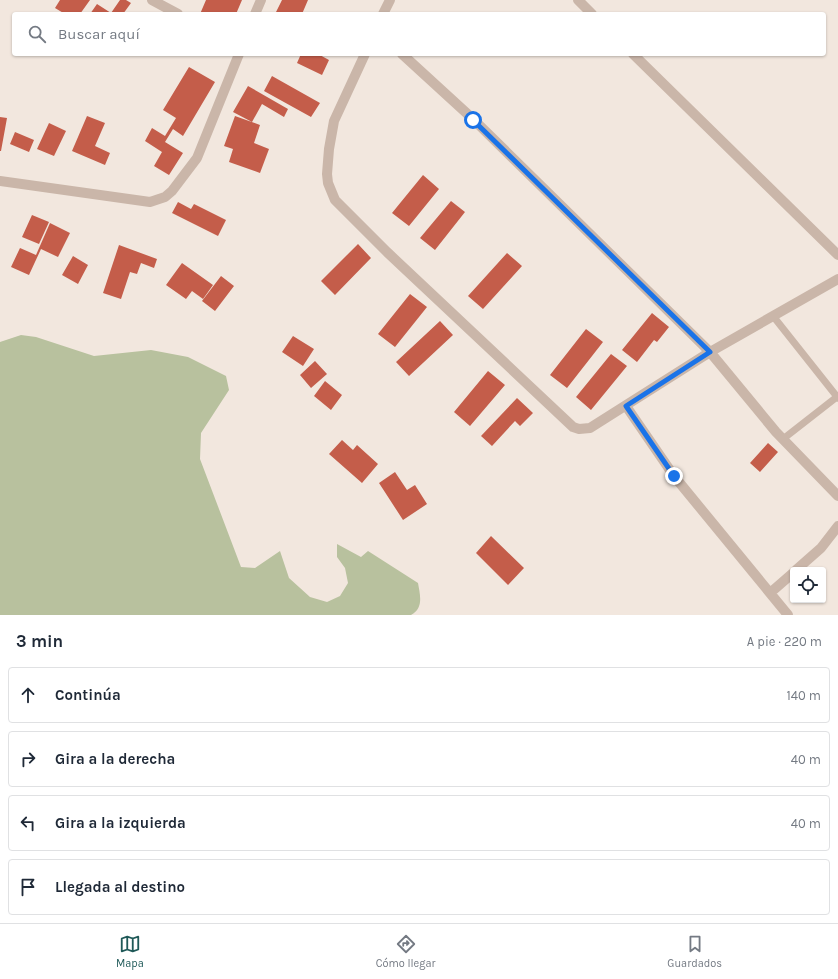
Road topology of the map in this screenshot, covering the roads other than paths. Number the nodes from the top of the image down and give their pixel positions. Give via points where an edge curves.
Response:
1 (152, 0) edge
2 (261, 0) edge
3 (390, 0) edge
4 (578, 0) edge
5 (174, 12) edge
6 (256, 12) edge
7 (385, 12) edge
8 (590, 12) edge
9 (238, 56) edge
10 (364, 56) edge
11 (404, 56) edge
12 (635, 56) edge
13 (0, 181) edge
14 (838, 256) edge
15 (838, 279) edge
16 (772, 316) junction
17 (710, 352) junction
18 (838, 397) edge
19 (626, 406) junction
20 (783, 439) junction
21 (838, 496) edge
22 (838, 526) edge
23 (800, 567) edge
24 (790, 576) edge
25 (770, 593) junction
26 (788, 615) edge

1 - 5 street
2 - 6 street
3 - 7 street
4 - 8 street
9 - 13 street via 196,158 179,184 165,197 150,202
10 - 19 street via 334,121 327,174 335,200 536,395 573,427 590,428
11 - 17 street
12 - 14 street
15 - 16 street
16 - 17 street
16 - 18 lane
17 - 19 street
17 - 20 street
18 - 20 lane
19 - 25 street via 674,476
20 - 21 street
22 - 23 street via 822,548
24 - 25 street
25 - 26 street

